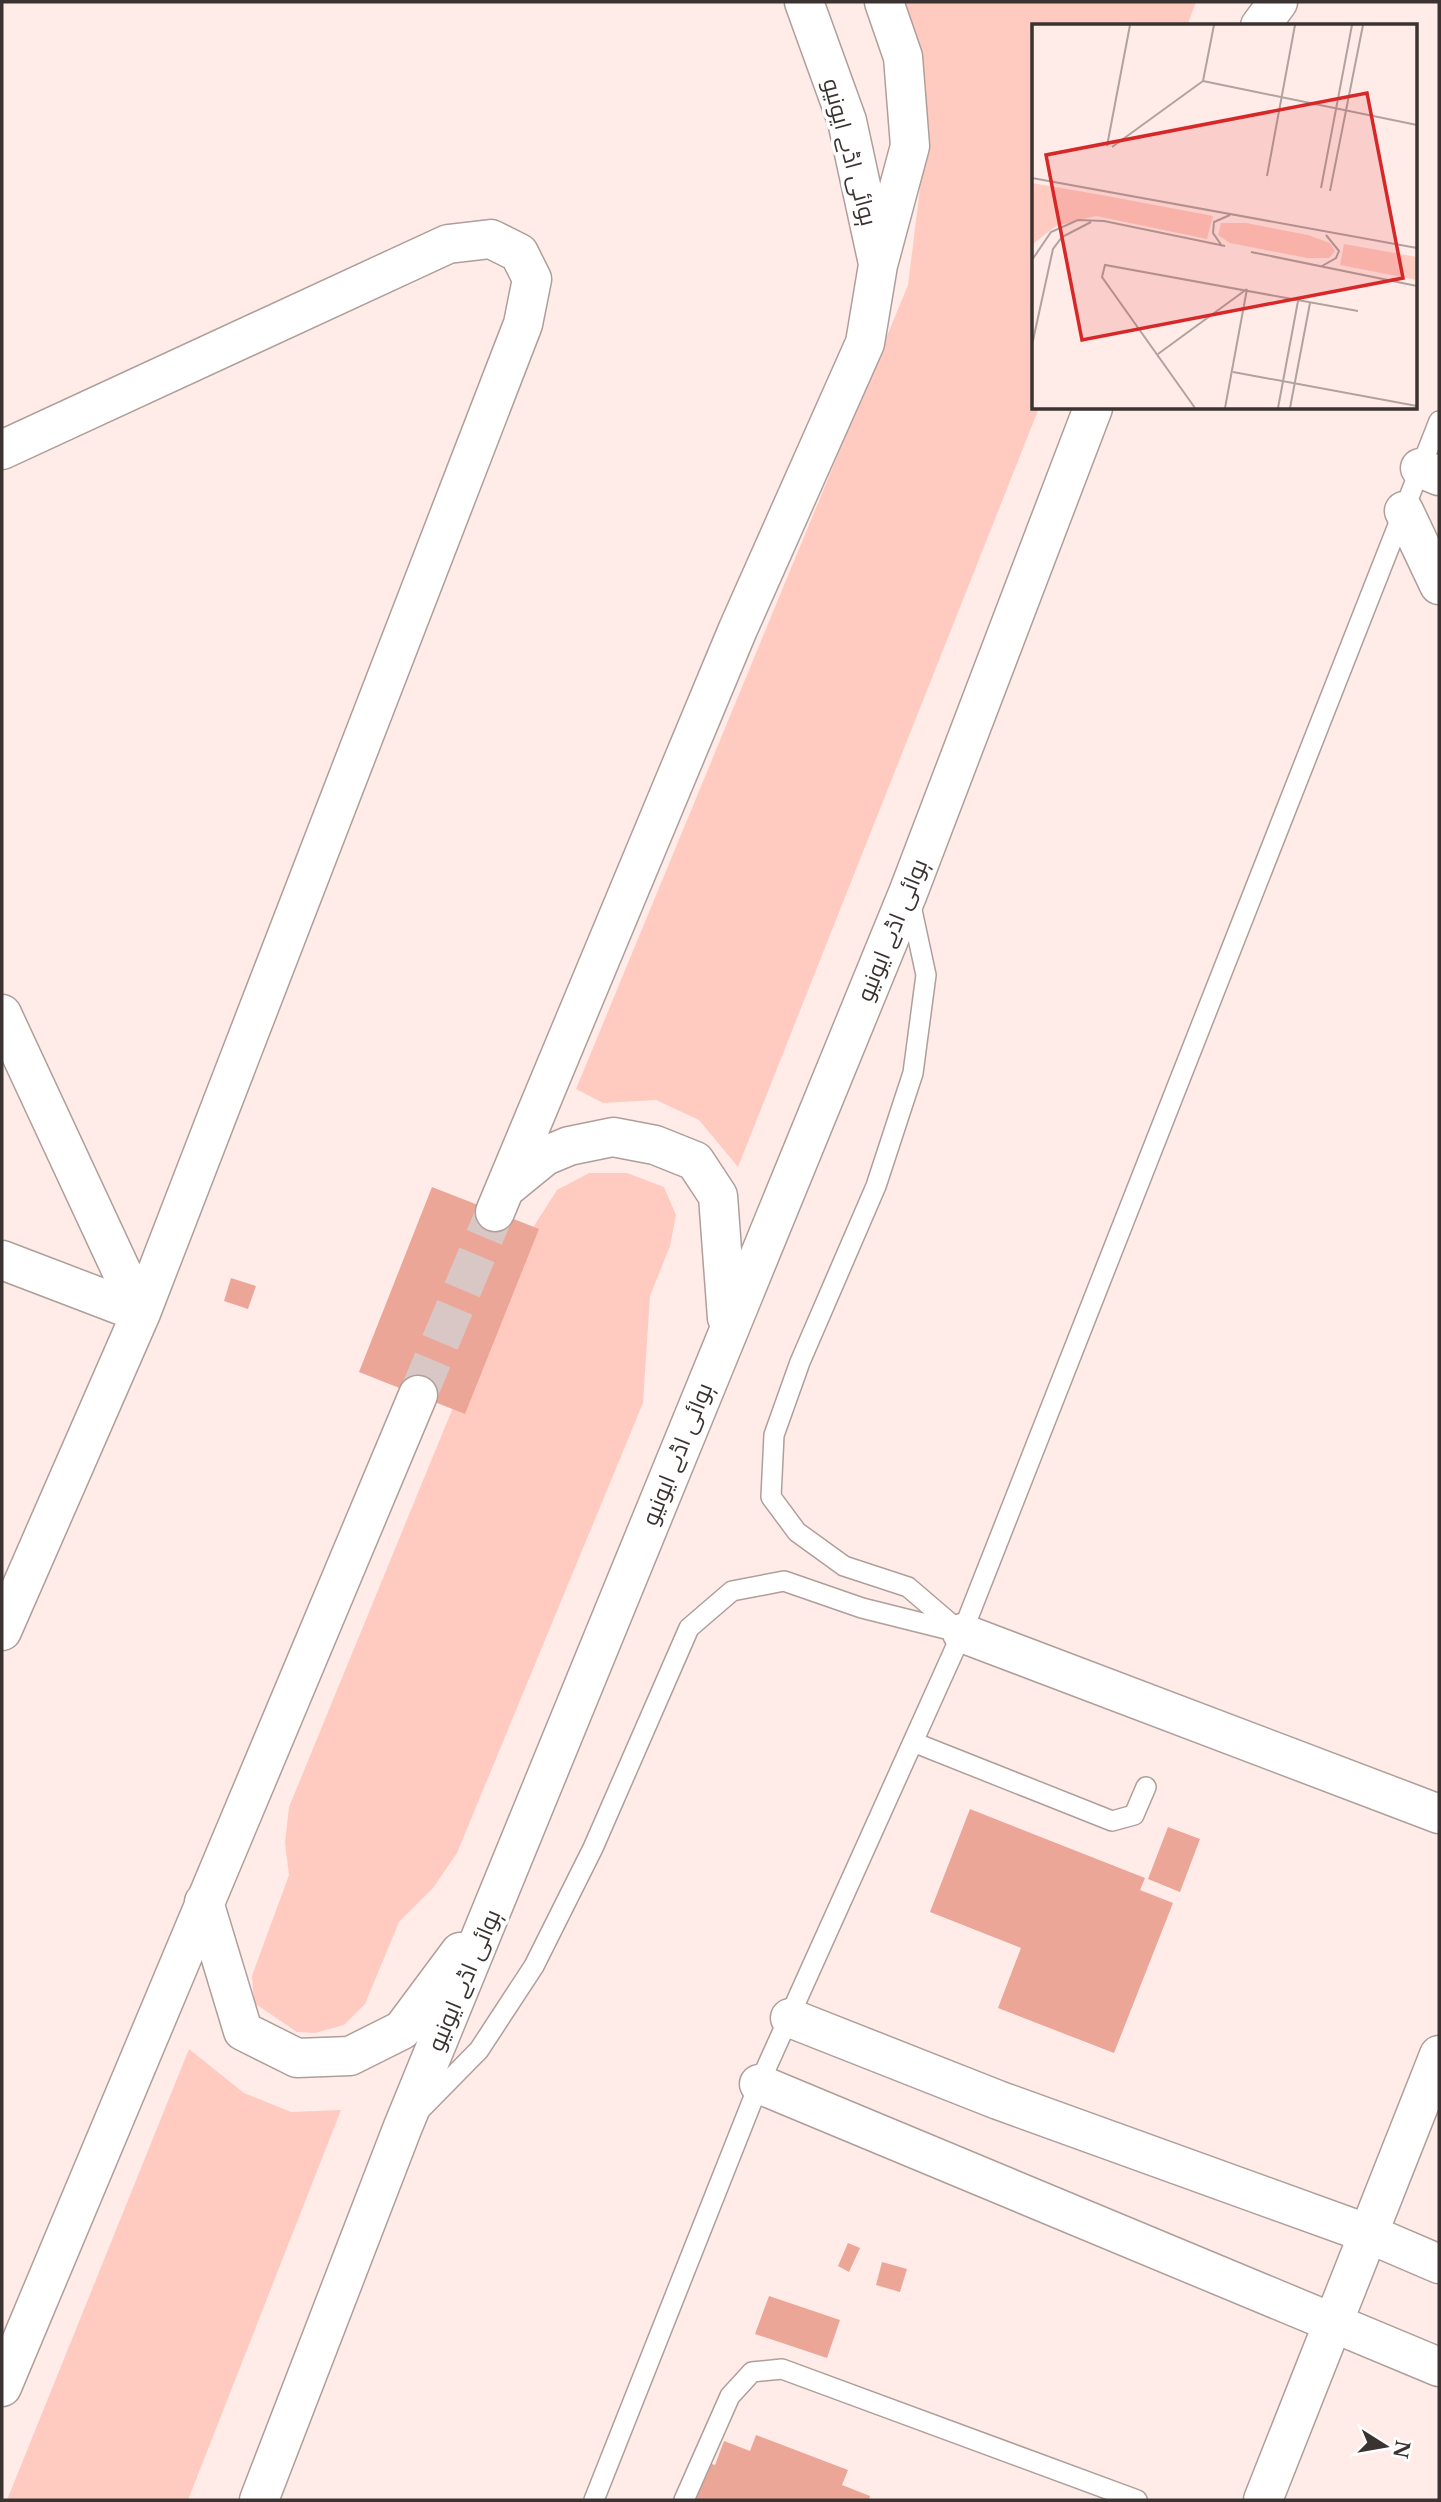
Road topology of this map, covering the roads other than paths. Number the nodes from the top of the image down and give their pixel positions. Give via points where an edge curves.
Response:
1 (804, 2) edge
2 (884, 2) edge
3 (1249, 2) edge
4 (1278, 2) edge
5 (1242, 24) edge
6 (1262, 24) edge
7 (878, 265) junction
8 (1092, 410) edge
9 (1439, 421) edge
10 (2, 450) edge
11 (1430, 472) edge
12 (1404, 510) junction
13 (1439, 586) edge
14 (908, 893) junction
15 (2, 1014) edge
16 (2, 1260) edge
17 (141, 1313) junction
18 (728, 1328) junction
19 (418, 1395) tunnel mouth
20 (2, 1631) edge
21 (962, 1633) junction
22 (913, 1742) junction
23 (1146, 1787) dead end
24 (1439, 1814) edge
25 (204, 1902) junction
26 (496, 1902) junction
27 (790, 2018) junction
28 (1439, 2055) edge
29 (759, 2084) junction
30 (402, 2129) junction
31 (1369, 2234) junction
32 (1439, 2264) edge
33 (1334, 2325) junction
34 (1439, 2367) edge
35 (2, 2387) edge
36 (259, 2500) edge
37 (594, 2500) edge
38 (684, 2500) edge
39 (1137, 2500) edge
40 (1263, 2500) edge

1 - 7 main road, ہوائی اڈے ایونیو via 846,121
2 - 7 main road, ہوائی اڈے ایونیو via 904,57 910,146
3 - 5 main road
4 - 6 main road
7 - 18 main road, ہوائی اڈے ایونیو via 865,343 732,642 500,1200 545,1156 613,1137 655,1145 695,1161 718,1196
8 - 14 main road, ہوائی اڈے ایونیو
9 - 11 lane
10 - 17 main road via 448,244 491,239 519,253 532,279 523,324
11 - 12 lane
12 - 13 main road
12 - 21 lane
14 - 18 main road, ہوائی اڈے ایونیو
14 - 21 lane via 926,975 913,1073 876,1186 774,1435 771,1497 797,1532 844,1566 908,1587
15 - 17 main road
16 - 17 main road
17 - 20 main road
18 - 26 main road, ہوائی اڈے ایونیو
19 - 25 main road
21 - 22 lane
21 - 24 main road
21 - 30 lane via 862,1608 784,1581 732,1591 689,1628 593,1848 534,1966 479,2050
22 - 23 lane via 1112,1821 1134,1815
22 - 27 lane
25 - 26 main road via 243,2031 297,2058 350,2056 402,2030
25 - 35 main road
26 - 30 main road, ہوائی اڈے ایونیو
27 - 29 lane
27 - 31 main road via 998,2100
28 - 31 main road
29 - 33 main road
29 - 37 lane
30 - 36 main road, ہوائی اڈے ایونیو
31 - 32 main road
31 - 33 main road
33 - 34 main road
33 - 40 main road
38 - 39 lane via 730,2396 752,2372 782,2370

